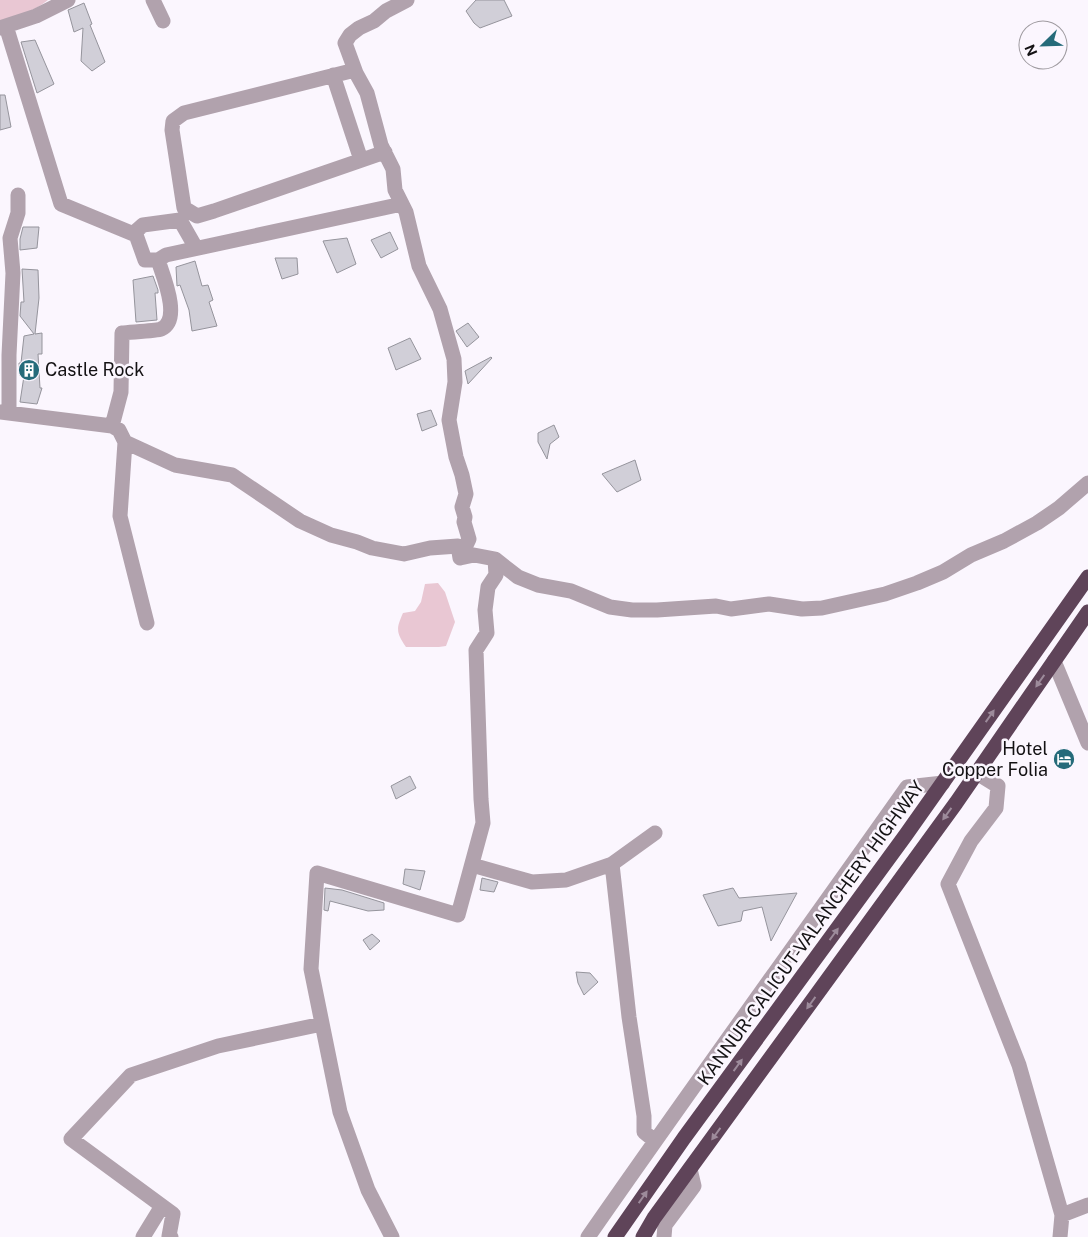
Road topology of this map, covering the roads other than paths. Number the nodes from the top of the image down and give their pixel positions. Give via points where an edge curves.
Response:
1 (68, 0) edge
2 (154, 0) edge
3 (407, 0) edge
4 (163, 20) dead end
5 (3, 27) edge
6 (355, 70) junction
7 (333, 75) junction
8 (385, 152) junction
9 (361, 160) junction
10 (18, 195) dead end
11 (402, 204) junction
12 (136, 236) junction
13 (196, 248) junction
14 (158, 260) junction
15 (4, 413) edge
16 (112, 426) junction
17 (125, 442) junction
18 (1088, 483) edge
19 (460, 558) junction
20 (496, 559) junction
21 (1088, 577) edge
22 (1088, 612) edge
23 (146, 623) dead end
24 (1054, 661) junction
25 (1088, 743) edge
26 (977, 773) junction
27 (943, 783) junction
28 (655, 834) dead end
29 (612, 864) junction
30 (472, 865) junction
31 (322, 1024) junction
32 (655, 1141) junction
33 (690, 1169) junction
34 (1088, 1205) edge
35 (162, 1206) junction
36 (1062, 1215) junction
37 (143, 1237) edge
38 (171, 1237) edge
39 (392, 1237) edge
40 (588, 1237) edge
41 (616, 1237) edge
42 (642, 1237) edge
43 (664, 1237) edge
44 (1060, 1237) edge

1 - 5 street via 36,16
2 - 4 street
3 - 6 street via 350,35 345,43
5 - 12 street via 61,204
6 - 7 street
6 - 8 street via 367,93
7 - 9 street
7 - 9 street via 184,113 173,121 184,208 197,216
8 - 9 street
8 - 11 street
10 - 15 street via 18,213 10,238 12,273
11 - 13 street
11 - 19 street via 419,266 440,308 454,359 455,382 449,420 466,494 462,507 469,539
12 - 13 street via 135,232 143,225 180,220
12 - 14 street via 145,260
13 - 14 street
14 - 16 street via 172,311 170,321 161,329 122,333 121,392
15 - 16 street
16 - 17 street
17 - 19 street via 175,464 232,475 300,521 331,535 404,554 458,546
17 - 23 street via 120,516
18 - 20 street via 1037,523 943,572 885,594 822,608 768,604 742,608 716,606 657,610 610,607 570,591 538,585 518,577
19 - 20 street via 474,555
20 - 30 street via 496,575 488,587 486,602 487,633 476,650 483,823
27 -> 21 highway, KANNUR-CALICUT-VALANCHERY HIGHWAY
22 - 24 highway
24 - 25 street
24 -> 26 highway
26 -> 33 highway
26 - 36 street via 998,786 996,808 971,841 948,884 1019,1065
27 - 32 street via 907,787
41 -> 27 highway, KANNUR-CALICUT-VALANCHERY HIGHWAY
28 - 29 street
29 - 30 street via 566,880 532,882
29 - 32 street via 644,1132
30 - 31 street via 458,915 317,873 312,969
31 - 35 street via 218,1046 131,1075 71,1139
31 - 39 street via 340,1112 368,1190
32 - 40 street
33 - 42 highway
33 - 43 street via 694,1186 666,1225
34 - 36 street
35 - 37 street
35 - 38 street via 172,1214
36 - 44 street

